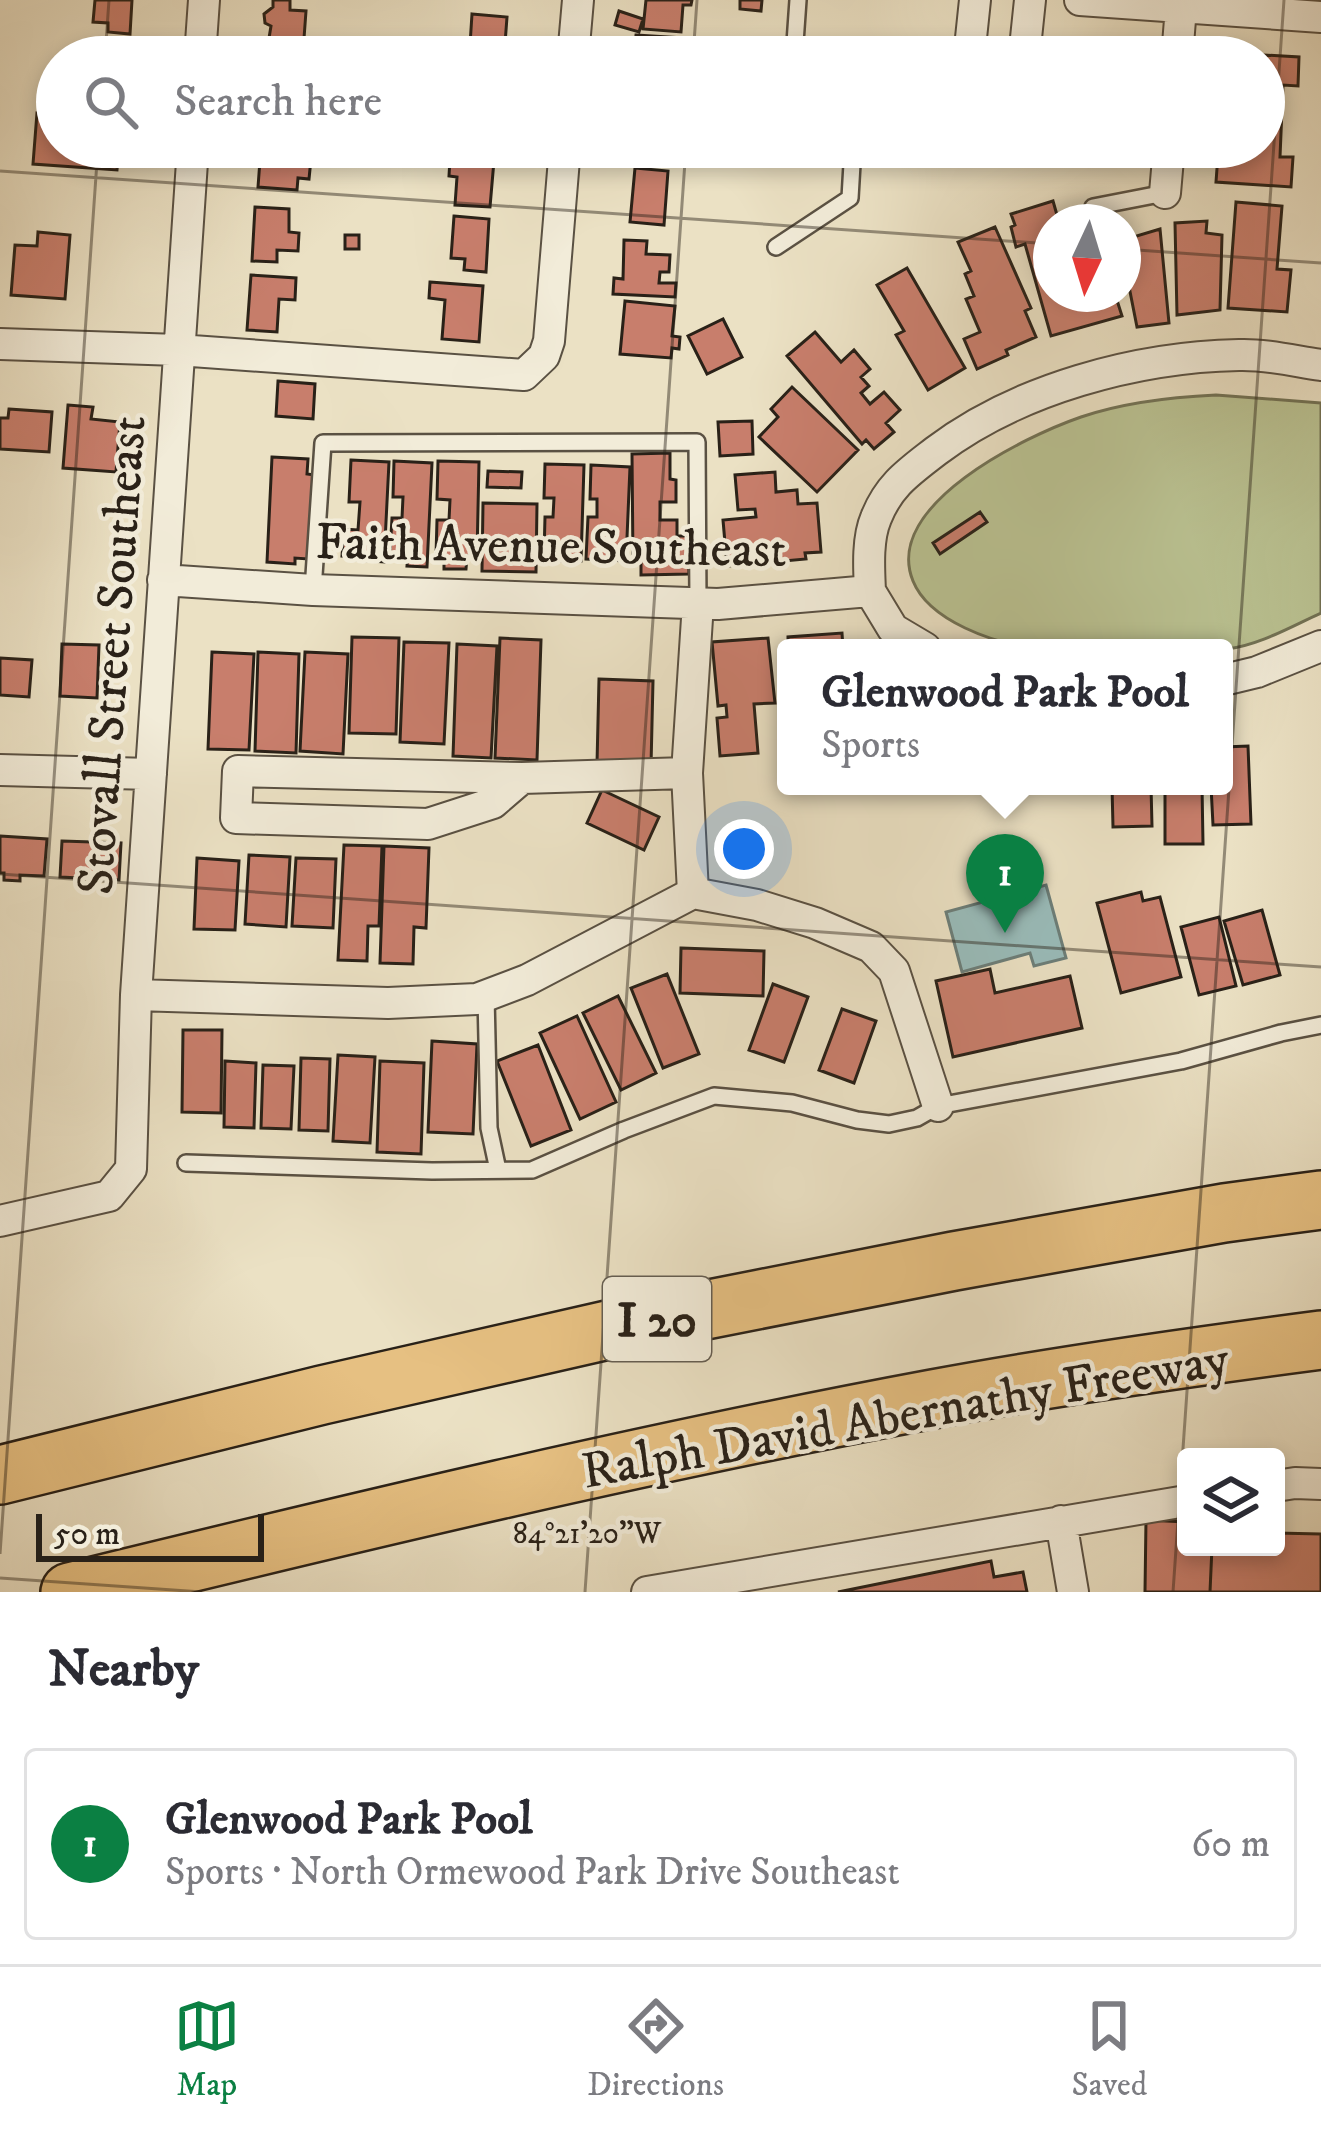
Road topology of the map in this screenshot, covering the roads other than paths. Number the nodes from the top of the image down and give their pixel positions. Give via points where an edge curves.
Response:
1 (204, 0) edge
2 (578, 0) edge
3 (798, 0) edge
4 (975, 0) edge
5 (1030, 0) edge
6 (1080, 0) edge
7 (1181, 7) junction
8 (1321, 17) edge
9 (201, 36) edge
10 (575, 36) edge
11 (795, 36) edge
12 (971, 36) edge
13 (1026, 36) edge
14 (1179, 36) edge
15 (191, 168) edge
16 (564, 168) edge
17 (852, 168) edge
18 (1167, 168) edge
19 (1165, 194) joint
20 (1110, 204) edge
21 (776, 247) dead end
22 (0, 344) edge
23 (178, 350) junction
24 (1321, 362) edge
25 (164, 580) junction
26 (313, 590) junction
27 (870, 591) junction
28 (698, 603) junction
29 (910, 639) edge
30 (1321, 646) edge
31 (1233, 678) edge
32 (0, 770) edge
33 (687, 773) junction
34 (151, 774) junction
35 (522, 778) junction
36 (693, 893) junction
37 (136, 995) junction
38 (486, 995) junction
39 (1321, 1024) edge
40 (938, 1106) junction
41 (186, 1162) dead end
42 (498, 1170) junction
43 (1321, 1200) edge
44 (0, 1220) edge
45 (1321, 1340) edge
46 (0, 1475) edge
47 (1321, 1484) edge
48 (1285, 1485) edge
49 (1177, 1502) edge
50 (382, 1516) junction
51 (1060, 1521) junction
52 (70, 1592) edge
53 (217, 1592) edge
54 (647, 1592) edge
55 (1072, 1592) edge

1 - 9 street
2 - 10 street
3 - 11 lane
4 - 12 street
5 - 13 street
6 - 7 street
7 - 8 street
7 - 14 street
15 - 23 street, Stovall Street Southeast
16 - 23 street via 549,341 524,374
17 - 21 lane via 850,198
18 - 19 street
19 - 20 lane
22 - 23 street
23 - 25 street, Stovall Street Southeast
24 - 27 street via 1241,355 1157,364 1016,404 896,481 874,521
25 - 26 street, Faith Avenue Southeast
25 - 34 street, Stovall Street Southeast
26 - 28 street, Faith Avenue Southeast
26 - 28 lane via 323,442 697,442
27 - 28 street, Faith Avenue Southeast
27 - 29 street via 893,629
28 - 33 street
30 - 31 street
32 - 34 street
33 - 35 street
33 - 36 street
34 - 37 street, Stovall Street Southeast
35 - 35 street via 238,772 236,818 428,824 493,803
36 - 38 street
36 - 40 street via 758,905 871,947 894,971
37 - 38 street via 388,1004
37 - 44 street, Stovall Street Southeast via 131,1169 110,1196
38 - 42 lane via 489,1128
39 - 40 lane via 1181,1061
40 - 42 lane via 889,1124 714,1096 532,1169
41 - 42 lane
43 - 46 highway, I 20 via 634,1324
45 - 50 highway, Ralph David Abernathy Freeway via 935,1398
47 - 48 street
49 - 51 street
50 - 52 highway, Ralph David Abernathy Freeway
50 - 53 highway
51 - 54 street
51 - 55 street

